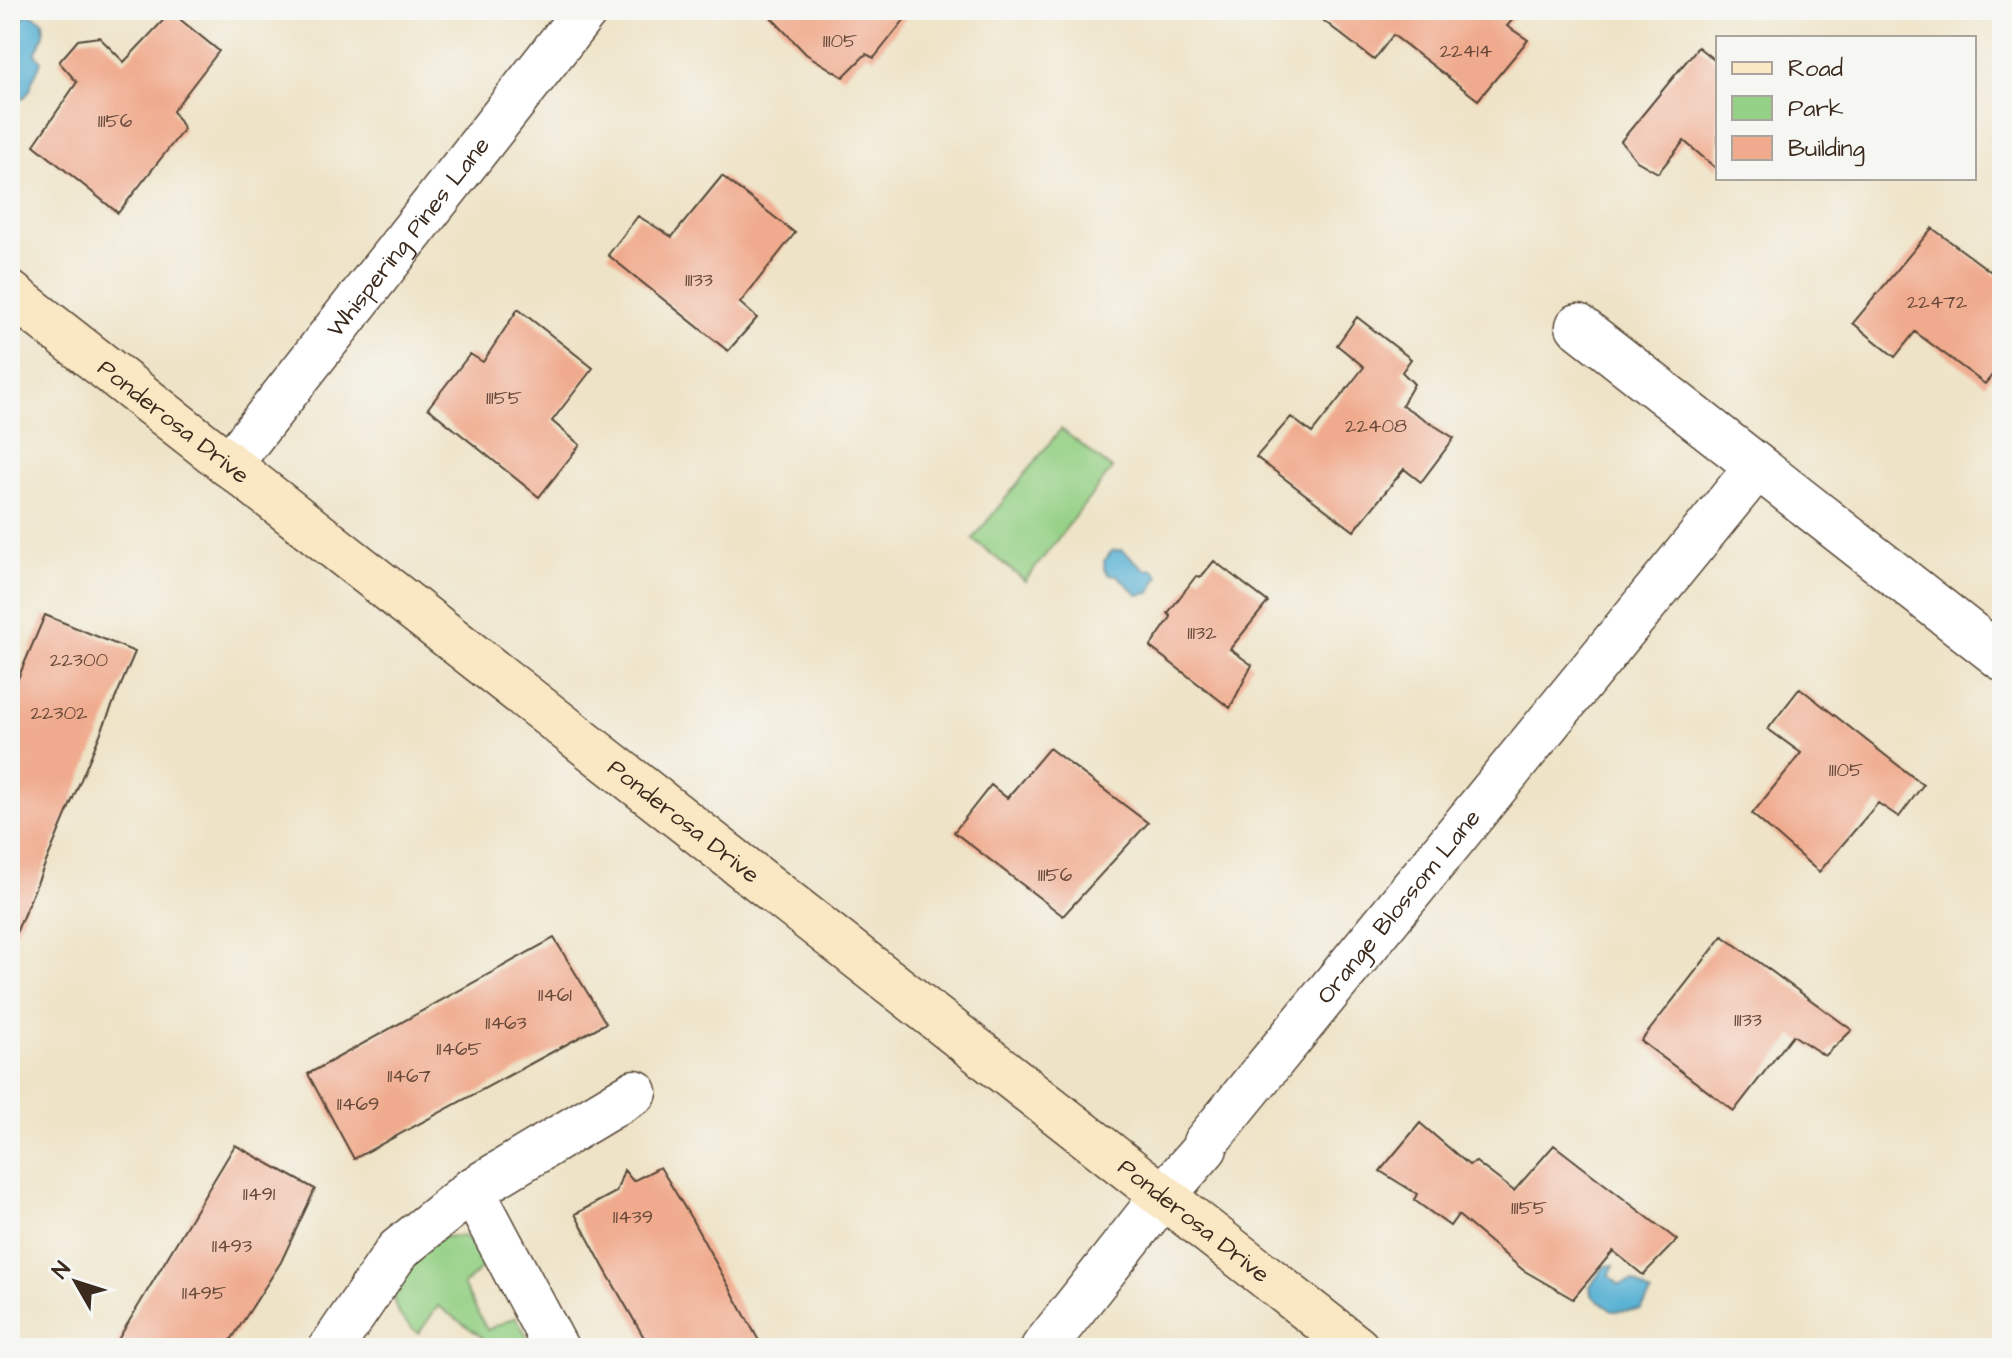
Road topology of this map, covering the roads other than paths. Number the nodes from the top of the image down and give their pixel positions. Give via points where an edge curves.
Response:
1 (586, 10) edge
2 (10, 293) edge
3 (1578, 326) dead end
4 (229, 465) junction
5 (1757, 467) junction
6 (2002, 658) edge
7 (635, 1092) dead end
8 (472, 1190) junction
9 (1163, 1196) junction
10 (344, 1344) edge
11 (556, 1348) edge
12 (1043, 1348) edge
13 (1357, 1348) edge

1 - 4 street, Whispering Pines Lane
2 - 4 street, Ponderosa Drive
3 - 5 street
4 - 9 street, Ponderosa Drive
5 - 6 street
5 - 9 street, Orange Blossom Lane
7 - 8 street
8 - 10 street via 398,1250
8 - 11 street
9 - 12 street, Orange Blossom Lane
9 - 13 street, Ponderosa Drive

